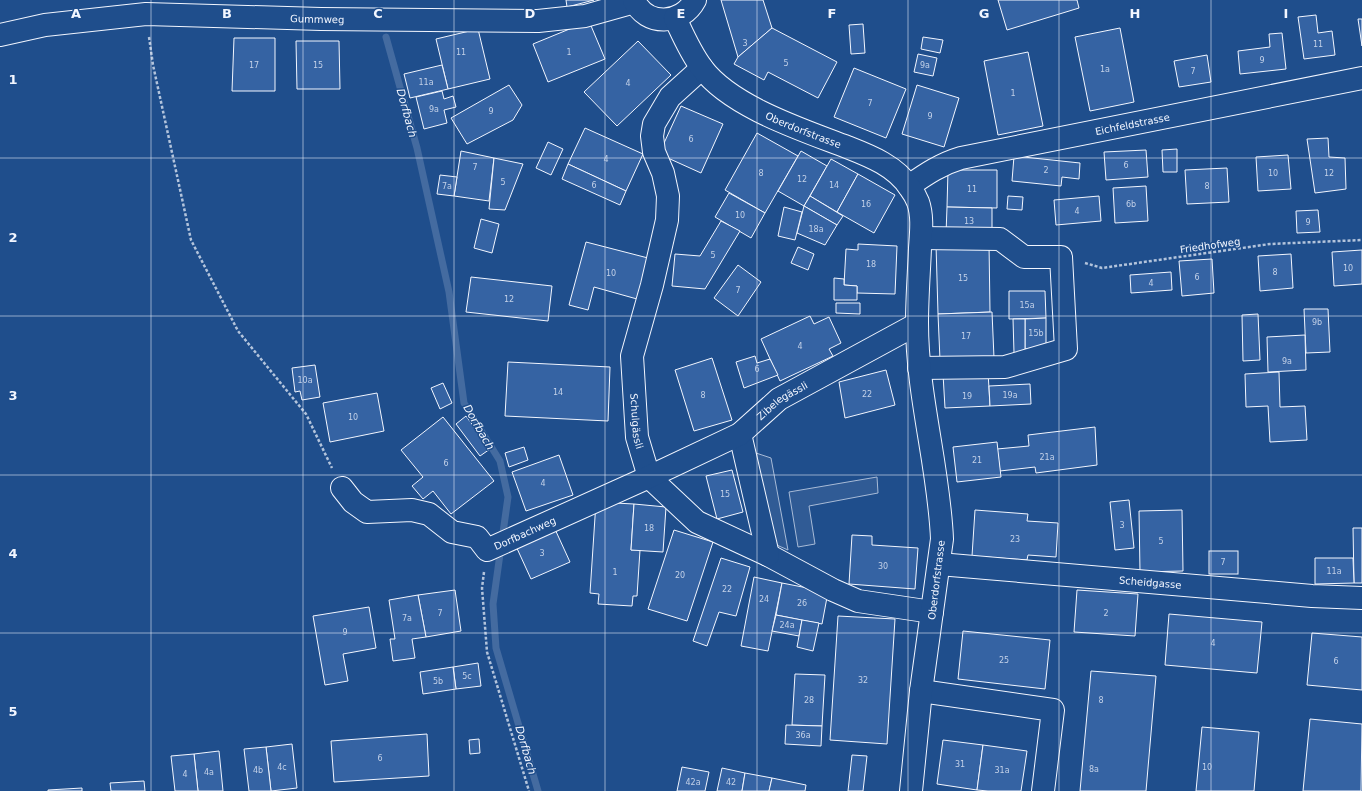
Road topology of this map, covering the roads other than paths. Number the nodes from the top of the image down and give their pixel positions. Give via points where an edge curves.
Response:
1 (695, 0) edge
2 (634, 1) edge
3 (675, 18) junction
4 (0, 34) edge
5 (702, 68) junction
6 (1362, 78) edge
7 (909, 186) junction
8 (921, 238) junction
9 (917, 324) junction
10 (920, 368) junction
11 (740, 434) junction
12 (649, 477) junction
13 (342, 488) road end
14 (768, 555) junction
15 (939, 564) junction
16 (1362, 598) edge
17 (932, 612) junction
18 (921, 691) junction
19 (910, 791) edge
20 (1043, 791) edge

1 - 3 street via 690,8
2 - 3 street via 648,16 666,20
2 - 4 street, Gummweg via 585,16 538,21 146,14 45,25
3 - 5 street, Oberdorfstrasse
5 - 7 street, Oberdorfstrasse via 722,88 748,104 866,154 884,164
5 - 12 street, Schulgässli via 670,97 654,124 652,136 654,152 668,196 667,220 632,356 637,437
6 - 7 street, Eichfeldstrasse via 961,158 935,167
7 - 8 street, Oberdorfstrasse via 918,202
8 - 9 street, Oberdorfstrasse
8 - 10 street via 1000,239 1024,257 1061,257 1066,349 1005,367
9 - 10 street, Oberdorfstrasse
9 - 11 street, Zibelegässli via 779,399
10 - 15 street, Oberdorfstrasse via 941,514
11 - 12 street, Zibelegässli
11 - 14 street
12 - 13 street, Dorfbachweg via 491,549 477,537 452,532 429,514 412,510 367,512 353,502
12 - 14 street via 697,522
14 - 17 street via 858,601
15 - 16 street, Scheidgasse via 1297,595
15 - 17 street, Oberdorfstrasse
17 - 18 street, Oberdorfstrasse
18 - 19 street, Oberdorfstrasse
18 - 20 street via 1053,710

